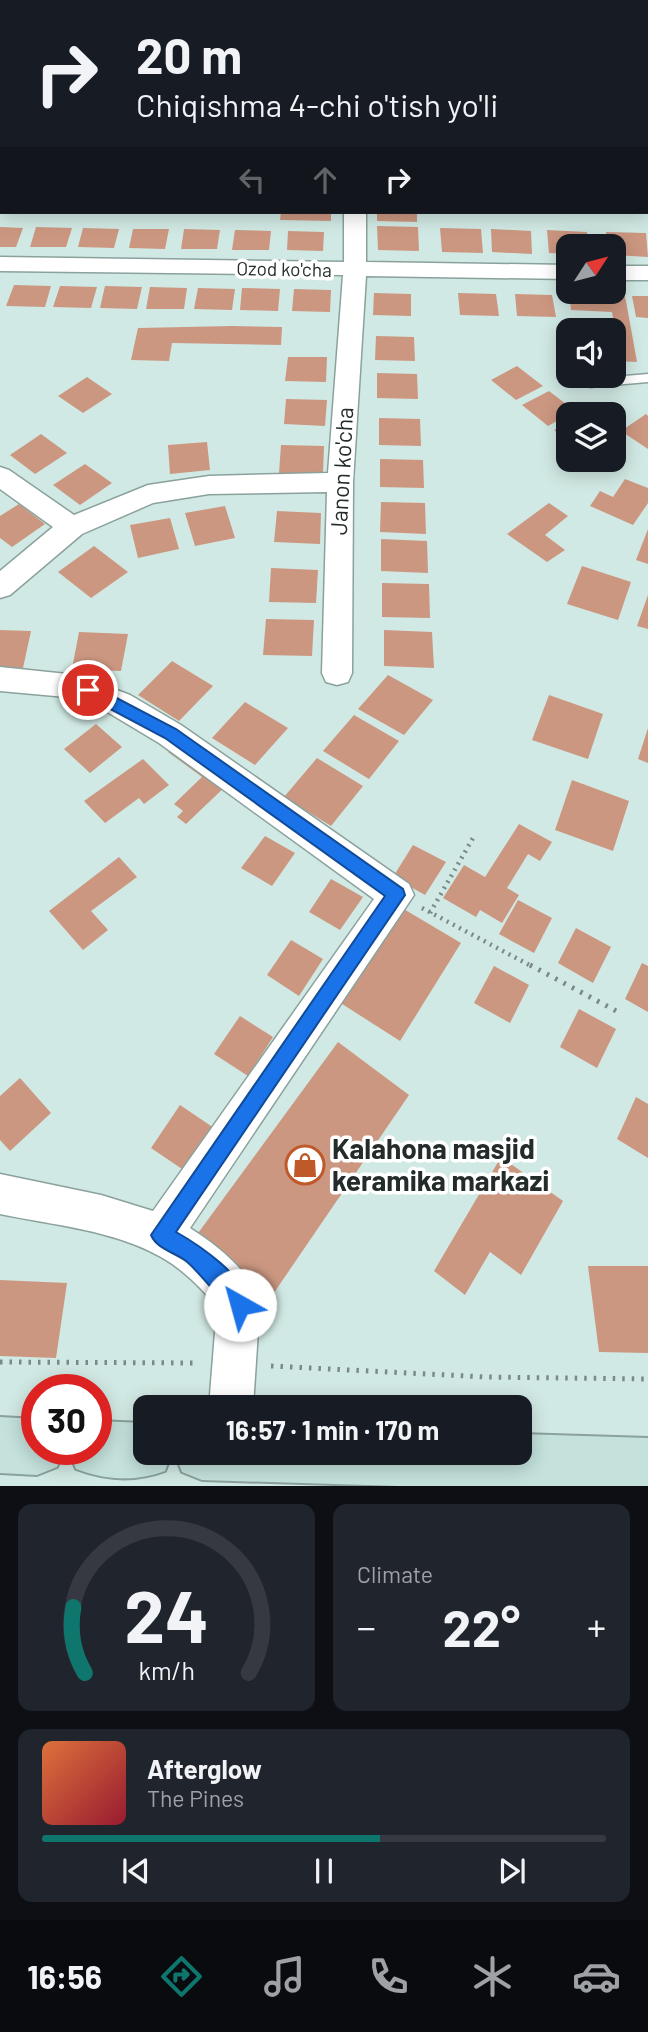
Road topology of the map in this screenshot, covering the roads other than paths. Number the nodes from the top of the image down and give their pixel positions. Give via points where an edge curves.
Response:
1 (355, 214) edge
2 (0, 264) edge
3 (355, 270) junction
4 (556, 272) edge
5 (626, 273) edge
6 (648, 273) edge
7 (648, 379) edge
8 (626, 381) edge
9 (0, 476) edge
10 (340, 482) junction
11 (72, 527) junction
12 (0, 587) edge
13 (337, 673) dead end
14 (0, 679) edge
15 (0, 1194) edge
16 (162, 1235) junction
17 (232, 1395) edge
18 (0, 1445) edge
19 (21, 1446) edge
20 (112, 1450) edge
21 (133, 1451) edge
22 (532, 1462) edge
23 (648, 1466) edge

1 - 3 street, Janon ko'cha
2 - 3 street, Ozod ko'cha
3 - 4 street, Ozod ko'cha
3 - 10 street, Janon ko'cha
5 - 6 street
7 - 8 lane
9 - 11 street
10 - 11 street via 209,485 148,494
10 - 13 street, Janon ko'cha
11 - 12 street
14 - 16 street via 88,690 135,713 397,895
15 - 16 street
16 - 17 street via 192,1253 239,1300
18 - 19 main road
20 - 21 main road
22 - 23 main road

